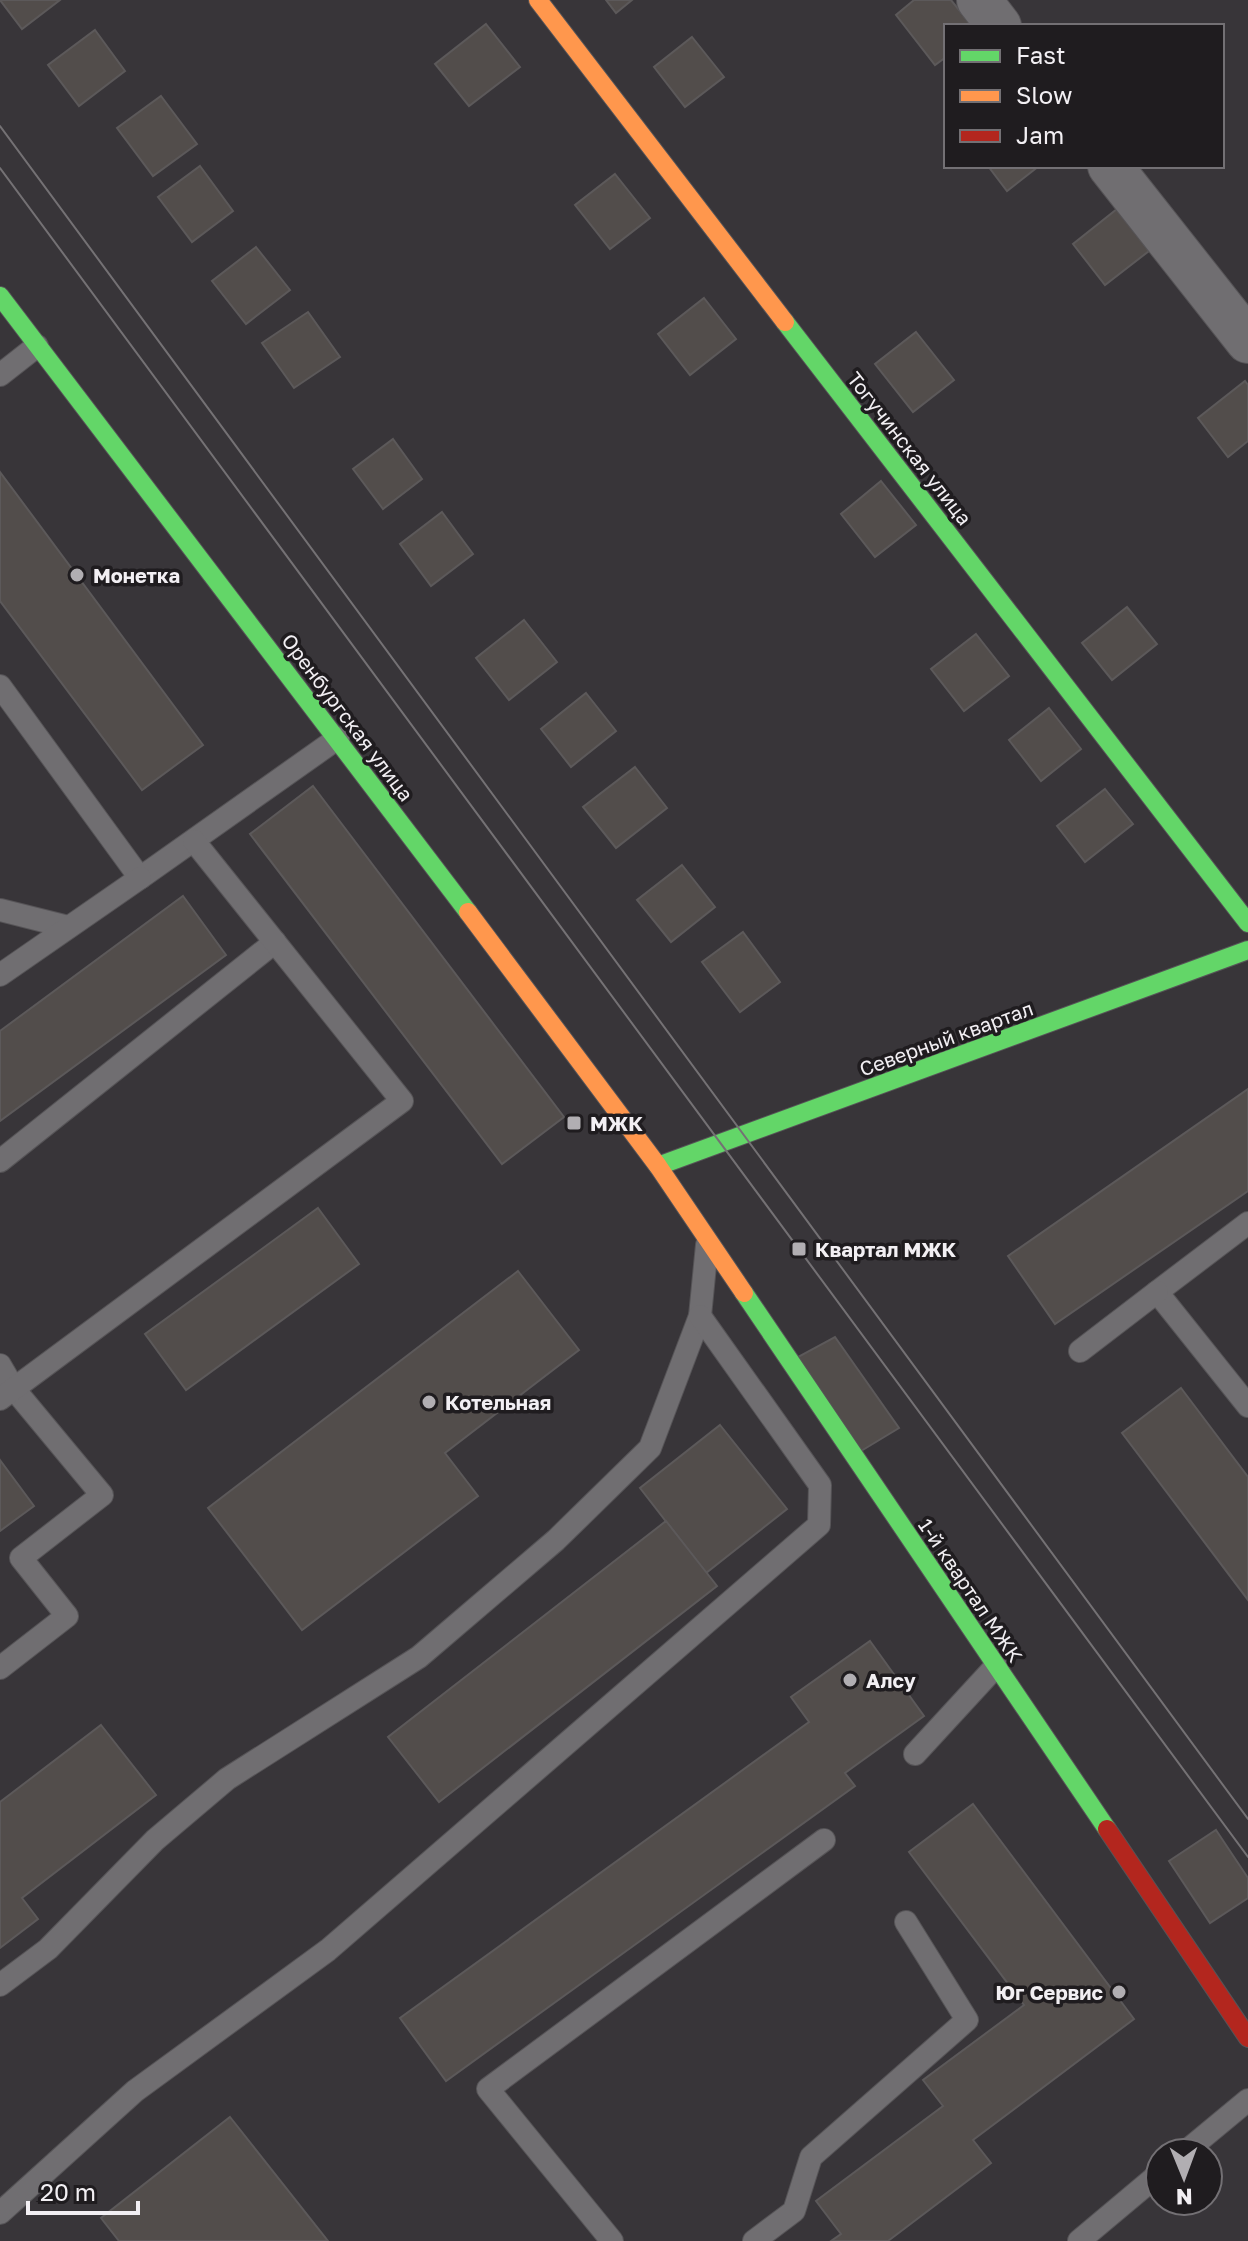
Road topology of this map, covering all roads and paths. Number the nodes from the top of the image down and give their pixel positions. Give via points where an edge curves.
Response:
1 (538, 0) edge
2 (979, 0) edge
3 (997, 24) edge
4 (1112, 168) edge
5 (0, 296) edge
6 (1248, 341) edge
7 (37, 346) junction
8 (0, 375) edge
9 (0, 686) edge
10 (338, 738) junction
11 (194, 841) junction
12 (140, 878) junction
13 (0, 910) edge
14 (1248, 923) edge
15 (68, 927) junction
16 (275, 942) junction
17 (1248, 950) edge
18 (0, 975) edge
19 (0, 1161) edge
20 (658, 1166) junction
21 (1248, 1223) edge
22 (707, 1239) junction
23 (1157, 1292) junction
24 (700, 1316) junction
25 (1080, 1351) dead end
26 (0, 1365) edge
27 (7, 1394) edge
28 (1248, 1406) edge
29 (996, 1666) junction
30 (0, 1668) edge
31 (915, 1754) dead end
32 (824, 1840) dead end
33 (906, 1922) dead end
34 (0, 1985) edge
35 (1248, 2038) edge
36 (1248, 2100) edge
37 (1203, 2137) edge
38 (1144, 2186) edge
39 (0, 2213) edge
40 (612, 2241) edge
41 (754, 2241) edge
42 (1079, 2241) edge

1 - 14 street, Тогучинская улица
2 - 3 street
4 - 6 street
5 - 7 street, Оренбургская улица
7 - 8 lane
7 - 10 street, Оренбургская улица
9 - 12 lane
10 - 11 lane
10 - 20 street, Оренбургская улица
11 - 12 lane
11 - 16 lane
12 - 15 lane
13 - 15 lane
15 - 18 lane
16 - 19 lane
16 - 27 lane via 402,1101
17 - 20 street, Северный квартал
20 - 22 street, 1-й квартал МЖК
21 - 23 lane
22 - 24 lane
22 - 29 street, 1-й квартал МЖК
23 - 25 lane
23 - 28 lane
24 - 34 lane via 650,1448 556,1540 419,1657 227,1779 155,1840 48,1949
24 - 39 lane via 820,1485 819,1525 328,1950 135,2091
26 - 27 lane
27 - 30 lane via 102,1495 21,1558 67,1616
29 - 31 lane
29 - 35 street, 1-й квартал МЖК
32 - 40 lane via 488,2089
33 - 41 lane via 967,2020 811,2157 794,2211
36 - 37 lane
38 - 42 lane

